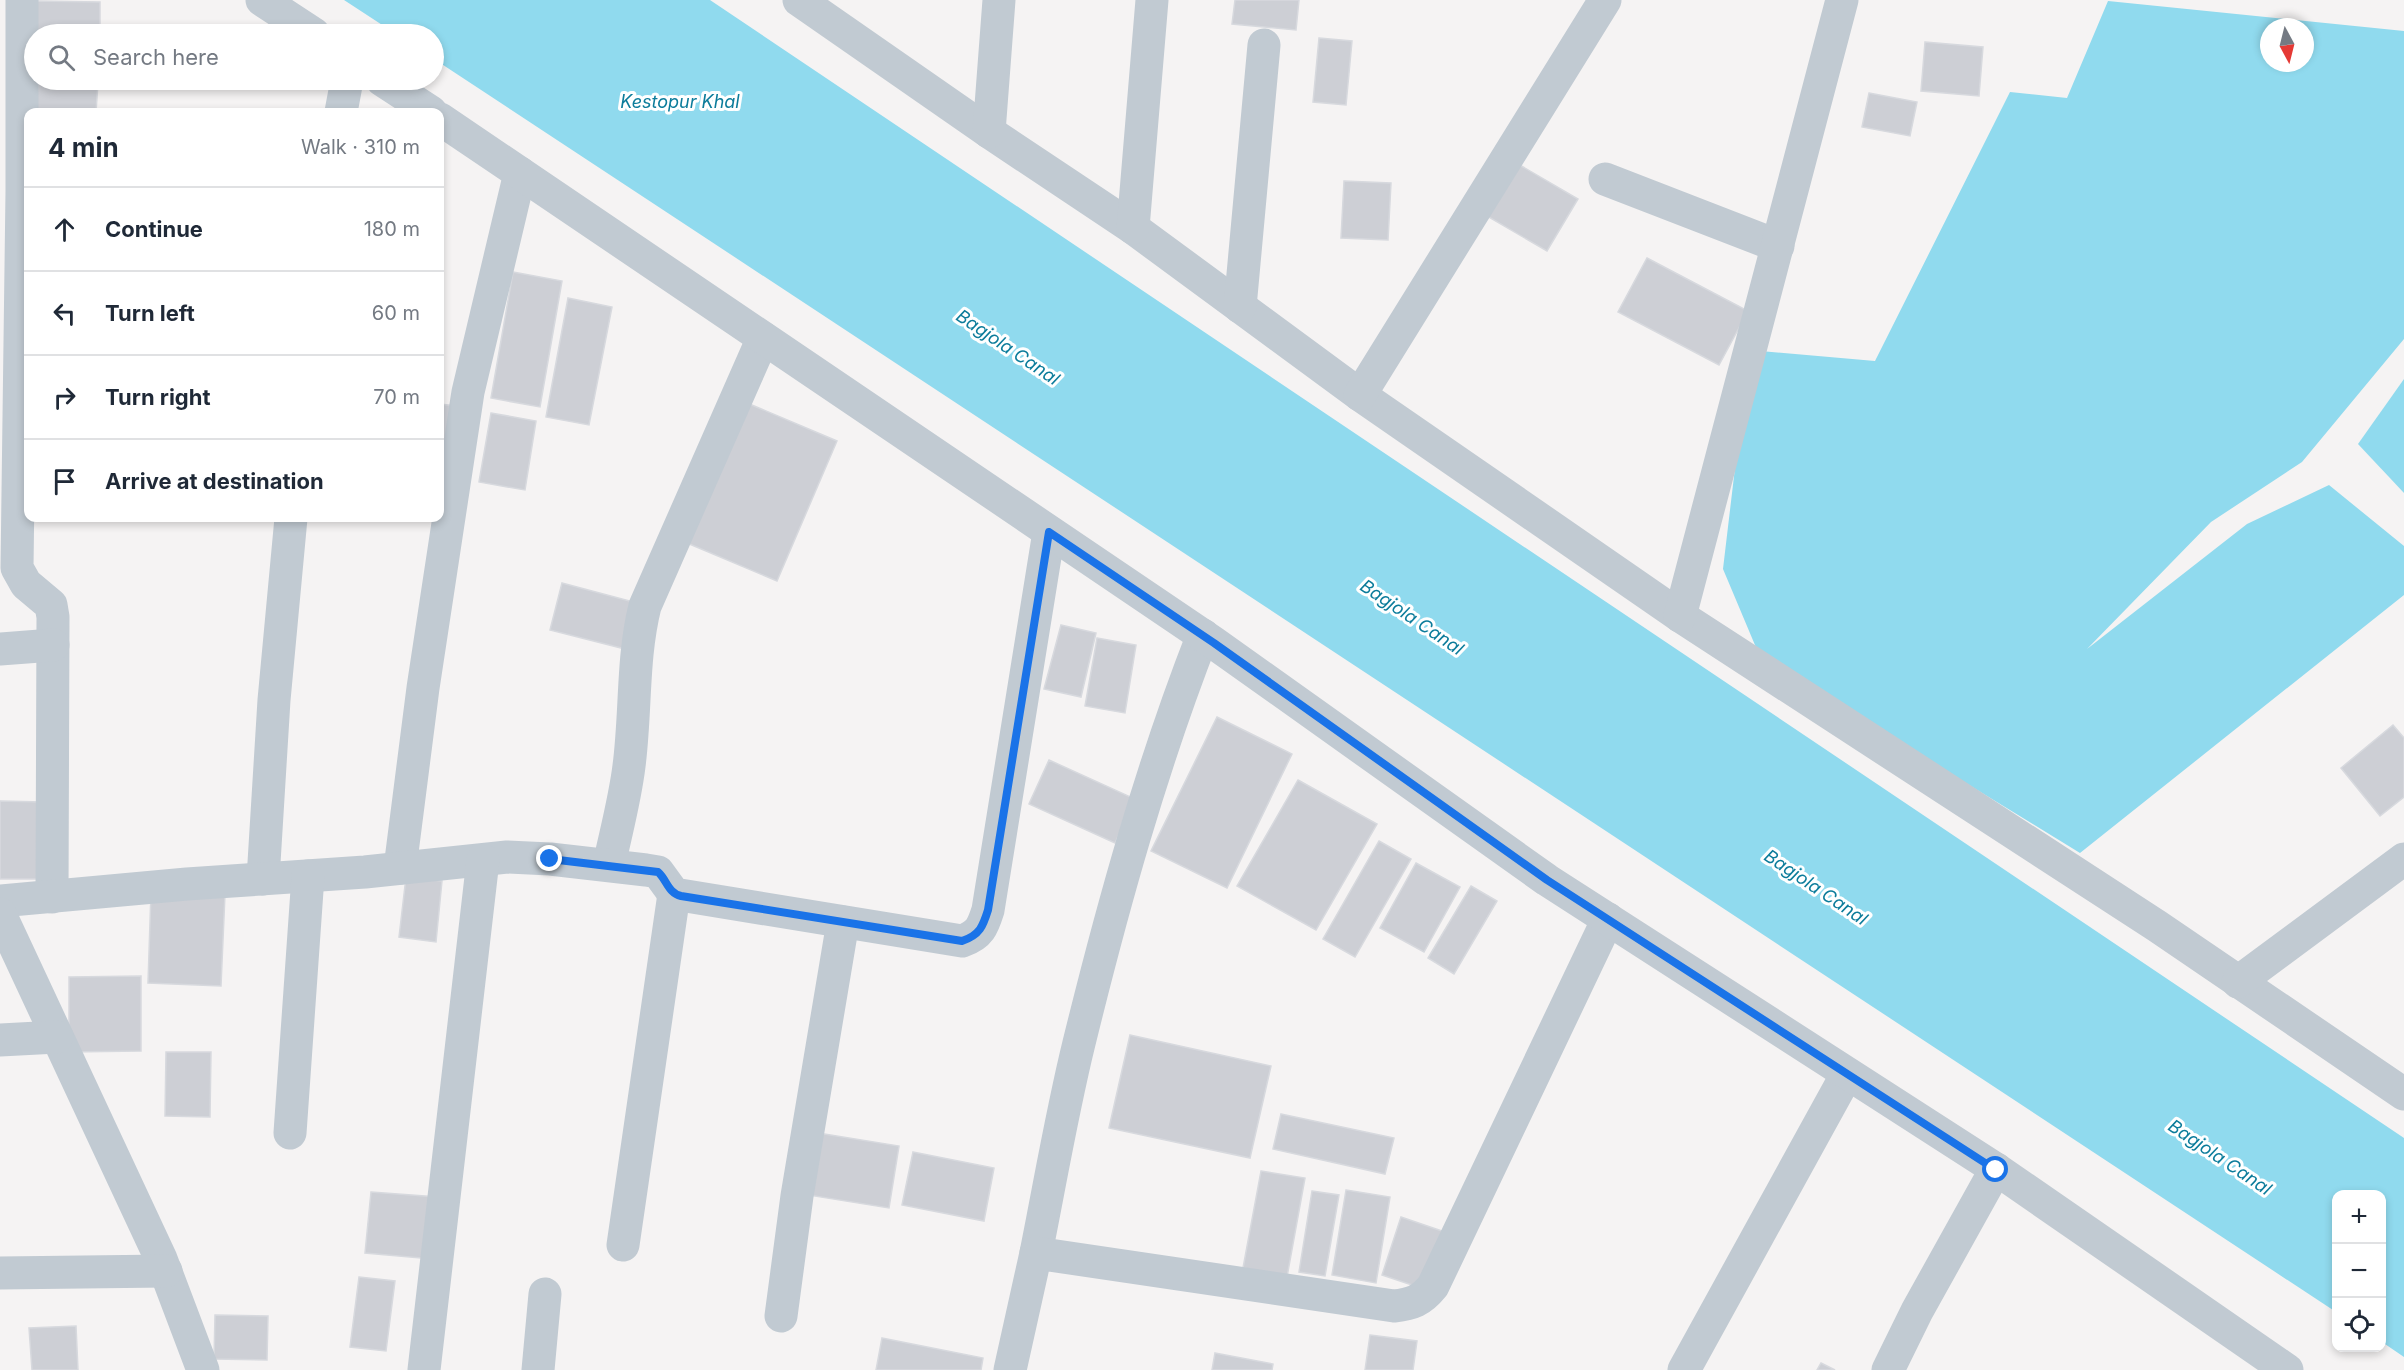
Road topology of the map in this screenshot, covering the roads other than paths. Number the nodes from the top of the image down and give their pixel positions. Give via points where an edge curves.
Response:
1 (22, 0) edge
2 (262, 0) edge
3 (799, 0) edge
4 (999, 0) edge
5 (1152, 0) edge
6 (1605, 0) edge
7 (1842, 0) edge
8 (299, 24) edge
9 (1264, 45) dead end
10 (345, 90) edge
11 (397, 90) edge
12 (342, 108) edge
13 (424, 108) edge
14 (444, 121) edge
15 (989, 132) junction
16 (520, 173) junction
17 (1605, 179) dead end
18 (1132, 228) junction
19 (1778, 246) junction
20 (1240, 307) junction
21 (763, 338) junction
22 (24, 357) edge
23 (1360, 395) junction
24 (291, 522) edge
25 (1049, 532) junction
26 (1680, 616) junction
27 (1203, 635) junction
28 (53, 645) junction
29 (0, 649) edge
30 (2404, 859) edge
31 (483, 860) junction
32 (609, 865) junction
33 (400, 868) junction
34 (308, 876) junction
35 (263, 879) junction
36 (674, 894) junction
37 (52, 897) junction
38 (0, 901) edge
39 (0, 914) edge
40 (1608, 919) junction
41 (843, 922) junction
42 (2238, 982) junction
43 (57, 1037) junction
44 (0, 1040) edge
45 (1847, 1074) junction
46 (2404, 1094) edge
47 (290, 1133) dead end
48 (1996, 1170) junction
49 (623, 1245) dead end
50 (1036, 1253) junction
51 (166, 1271) junction
52 (0, 1273) edge
53 (545, 1294) dead end
54 (781, 1316) dead end
55 (203, 1370) edge
56 (424, 1370) edge
57 (538, 1370) edge
58 (1010, 1370) edge
59 (1684, 1370) edge
60 (1888, 1370) edge
61 (2287, 1370) edge

1 - 22 street
2 - 8 street
3 - 15 street
4 - 15 street
5 - 18 street
6 - 23 street
7 - 19 street
9 - 20 street
10 - 12 street
11 - 13 street
14 - 16 street
15 - 18 street
16 - 21 street
16 - 33 street via 468,392
17 - 19 street
18 - 20 street
19 - 26 street
20 - 23 street
21 - 25 street
21 - 32 street via 645,606 639,629 630,764
22 - 28 street via 17,568 26,584 51,604
23 - 26 street
24 - 35 street
25 - 27 street
25 - 41 street via 982,929 962,941
26 - 42 street
27 - 40 street via 1547,880
27 - 50 street via 1173,712 1130,849 1078,1045
28 - 29 street
28 - 37 street
30 - 42 street
31 - 32 street via 540,858
31 - 33 street
31 - 56 street
32 - 36 street via 658,872
33 - 34 street
34 - 35 street
34 - 47 street
35 - 37 street
36 - 41 street
36 - 49 street
37 - 38 street
39 - 43 street
40 - 45 street
40 - 50 street via 1432,1286 1411,1305 1394,1306
41 - 54 street
42 - 46 street
43 - 44 street
43 - 51 street
45 - 48 street
45 - 59 street
48 - 60 street
48 - 61 street
50 - 58 street
51 - 52 street
51 - 55 street
53 - 57 street

